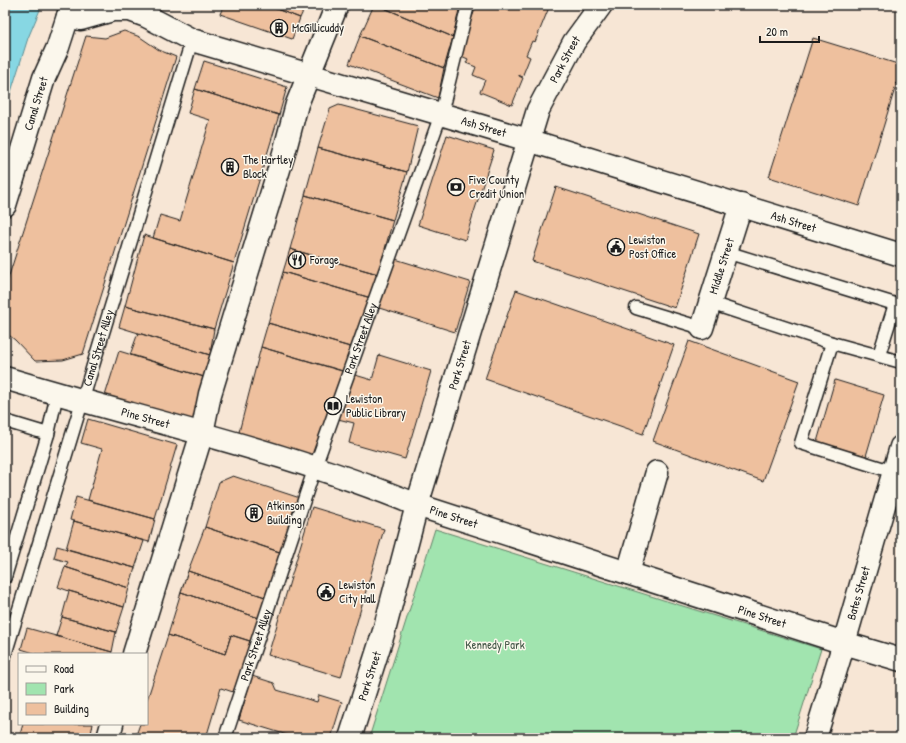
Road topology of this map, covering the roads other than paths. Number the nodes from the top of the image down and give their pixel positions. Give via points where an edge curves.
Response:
1 (337, 5) edge
2 (468, 5) edge
3 (601, 5) edge
4 (71, 11) edge
5 (192, 40) junction
6 (308, 75) junction
7 (441, 114) junction
8 (528, 140) junction
9 (5, 205) edge
10 (741, 205) junction
11 (726, 252) junction
12 (901, 255) edge
13 (710, 303) junction
14 (636, 308) dead end
15 (702, 328) joint
16 (832, 343) junction
17 (879, 356) junction
18 (901, 362) edge
19 (5, 378) edge
20 (57, 394) junction
21 (82, 401) junction
22 (5, 421) edge
23 (48, 434) junction
24 (202, 434) junction
25 (901, 447) edge
26 (315, 467) junction
27 (657, 472) dead end
28 (894, 472) junction
29 (417, 505) junction
30 (628, 573) junction
31 (5, 577) edge
32 (844, 643) junction
33 (134, 653) edge
34 (5, 655) edge
35 (901, 660) edge
36 (112, 725) edge
37 (108, 738) edge
38 (225, 738) edge
39 (350, 738) edge
40 (815, 738) edge

1 - 6 main road
2 - 7 lane, Park Street Alley
3 - 8 main road, Park Street via 574,42 555,77 538,110
4 - 5 main road, Ash Street via 81,19 113,10 130,10
4 - 9 main road, Canal Street via 44,78
5 - 6 main road, Ash Street
5 - 21 lane, Canal Street Alley
6 - 7 main road, Ash Street
6 - 24 main road via 210,394
7 - 8 main road, Ash Street
7 - 26 lane, Park Street Alley
8 - 10 main road, Ash Street
8 - 29 main road, Park Street
10 - 11 main road, Middle Street
10 - 12 main road, Ash Street
11 - 13 main road, Middle Street
11 - 17 lane via 896,304
13 - 15 main road, Middle Street
13 - 16 lane
14 - 15 lane
16 - 17 lane
16 - 28 lane via 801,443
17 - 18 lane
19 - 20 main road, Pine Street
20 - 21 main road, Pine Street
20 - 23 lane
21 - 24 main road, Pine Street
21 - 34 lane, Canal Street Alley
22 - 23 lane
23 - 31 lane
24 - 26 main road, Pine Street
24 - 33 main road
25 - 28 main road, Bates Street
26 - 29 main road, Pine Street
26 - 38 lane, Park Street Alley
27 - 30 main road
28 - 32 main road, Bates Street
29 - 30 main road, Pine Street
29 - 39 main road, Park Street via 384,630
30 - 32 main road, Pine Street
32 - 35 main road, Pine Street
32 - 40 main road, Bates Street
36 - 37 main road

